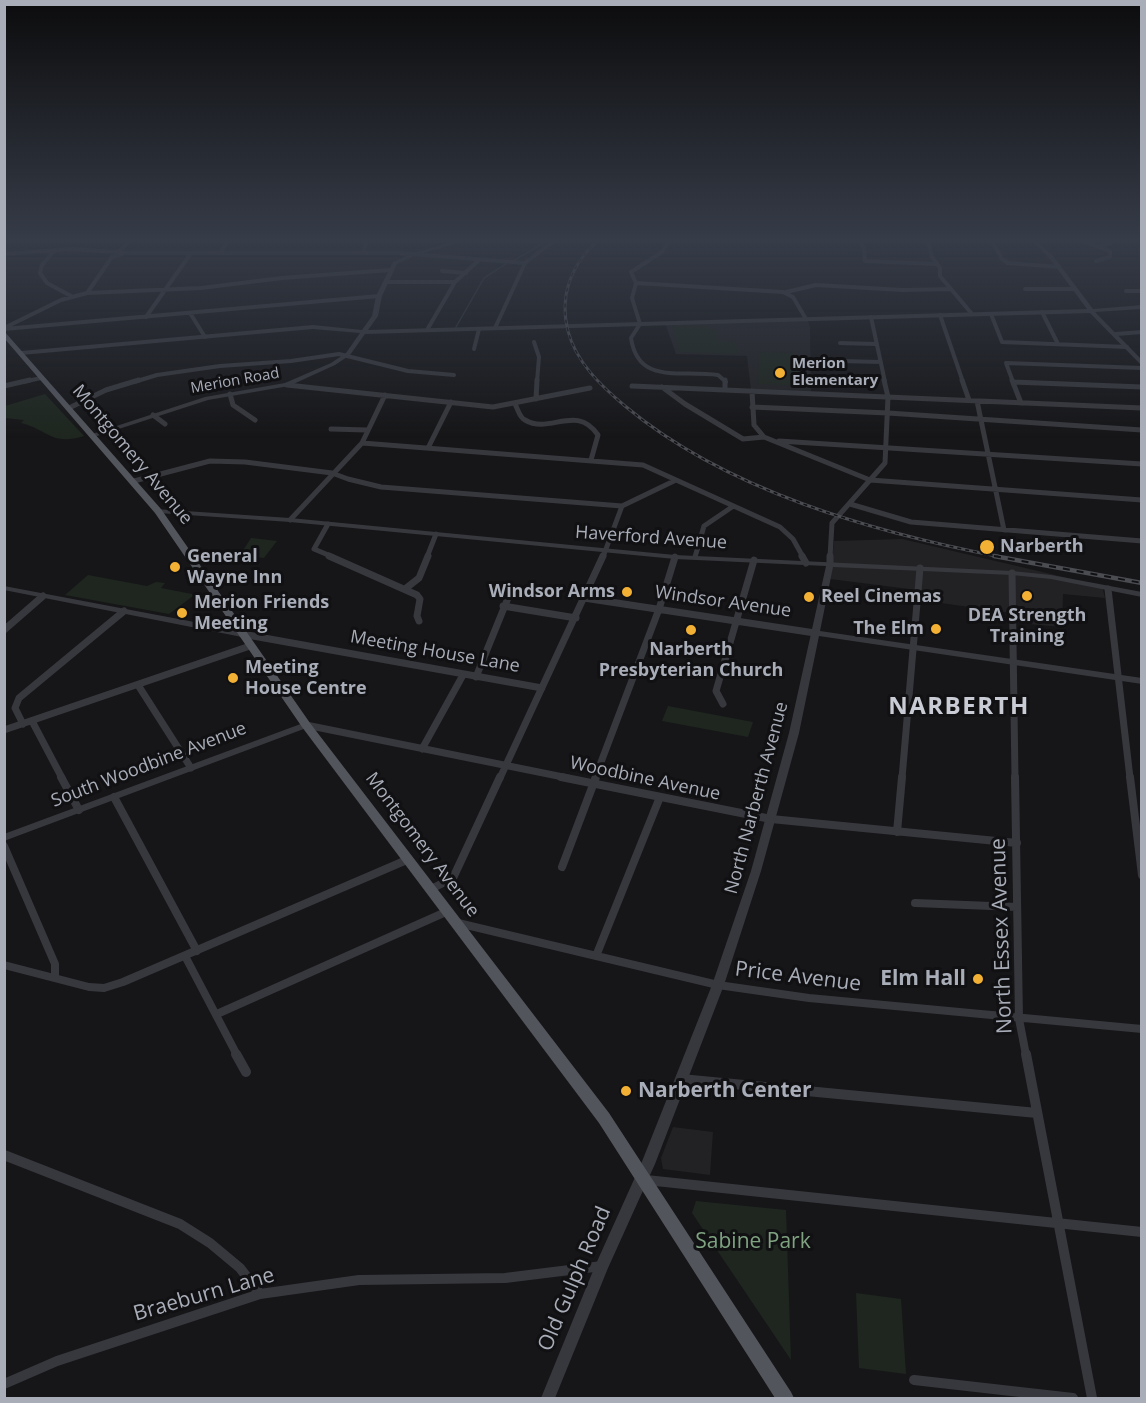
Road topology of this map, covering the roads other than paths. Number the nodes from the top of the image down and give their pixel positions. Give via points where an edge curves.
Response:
1 (50, 306) edge
2 (153, 306) edge
3 (267, 306) edge
4 (377, 306) edge
5 (441, 306) edge
6 (505, 306) edge
7 (635, 306) edge
8 (799, 306) edge
9 (966, 306) edge
10 (1087, 306) edge
11 (1142, 307) edge
12 (1090, 311) junction
13 (1042, 312) junction
14 (190, 313) junction
15 (972, 314) junction
16 (991, 314) junction
17 (940, 315) junction
18 (146, 317) junction
19 (871, 317) junction
20 (806, 319) junction
21 (640, 324) junction
22 (479, 328) junction
23 (495, 328) junction
24 (4, 330) edge
25 (427, 330) junction
26 (365, 332) junction
27 (1142, 332) edge
28 (1116, 334) junction
29 (205, 337) junction
30 (534, 342) dead end
31 (840, 343) dead end
32 (876, 344) junction
33 (1058, 344) junction
34 (1126, 347) junction
35 (474, 349) dead end
36 (21, 353) junction
37 (348, 354) junction
38 (840, 361) dead end
39 (881, 362) junction
40 (1142, 366) edge
41 (454, 375) dead end
42 (41, 378) junction
43 (1013, 382) junction
44 (4, 386) edge
45 (287, 386) junction
46 (632, 386) dead end
47 (662, 387) junction
48 (1142, 387) edge
49 (590, 388) dead end
50 (725, 390) junction
51 (752, 391) junction
52 (230, 394) junction
53 (385, 395) junction
54 (888, 397) junction
55 (536, 399) junction
56 (969, 400) junction
57 (977, 401) junction
58 (451, 402) junction
59 (1021, 402) junction
60 (515, 404) junction
61 (752, 407) junction
62 (69, 408) junction
63 (1142, 408) edge
64 (888, 413) junction
65 (153, 415) junction
66 (255, 420) dead end
67 (981, 420) junction
68 (165, 424) dead end
69 (331, 429) dead end
70 (367, 430) junction
71 (1142, 430) edge
72 (94, 435) junction
73 (764, 436) junction
74 (772, 441) junction
75 (362, 443) junction
76 (885, 446) junction
77 (429, 448) junction
78 (987, 452) junction
79 (591, 460) junction
80 (1142, 464) edge
81 (332, 473) junction
82 (676, 480) junction
83 (870, 480) junction
84 (134, 481) junction
85 (995, 489) junction
86 (1142, 500) edge
87 (849, 505) junction
88 (622, 506) junction
89 (732, 507) junction
90 (158, 511) junction
91 (290, 520) junction
92 (328, 524) junction
93 (1004, 530) junction
94 (436, 534) junction
95 (1142, 541) edge
96 (606, 550) junction
97 (675, 557) junction
98 (695, 558) junction
99 (754, 560) junction
100 (806, 563) junction
101 (830, 564) junction
102 (920, 568) junction
103 (1012, 573) junction
104 (4, 588) edge
105 (405, 589) junction
106 (1108, 589) junction
107 (1142, 595) edge
108 (43, 596) junction
109 (508, 598) dead end
110 (584, 598) junction
111 (503, 606) junction
112 (659, 609) junction
113 (124, 611) junction
114 (576, 618) junction
115 (419, 621) dead end
116 (737, 621) junction
117 (4, 630) edge
118 (815, 633) junction
119 (242, 634) junction
120 (250, 646) junction
121 (914, 647) junction
122 (1016, 662) junction
123 (463, 675) junction
124 (476, 677) junction
125 (1118, 677) junction
126 (1142, 681) edge
127 (138, 685) junction
128 (542, 688) junction
129 (723, 704) dead end
130 (32, 721) junction
131 (23, 724) junction
132 (306, 725) junction
133 (4, 730) edge
134 (422, 749) junction
135 (506, 766) junction
136 (191, 768) junction
137 (593, 783) junction
138 (114, 797) junction
139 (660, 797) junction
140 (79, 810) junction
141 (771, 819) junction
142 (897, 832) junction
143 (1139, 833) edge
144 (4, 838) edge
145 (1017, 843) junction
146 (4, 846) edge
147 (409, 860) junction
148 (562, 867) dead end
149 (1142, 874) edge
150 (430, 889) junction
151 (915, 903) dead end
152 (1017, 907) junction
153 (452, 917) junction
154 (197, 951) junction
155 (185, 956) junction
156 (596, 956) junction
157 (4, 965) edge
158 (55, 978) junction
159 (718, 985) junction
160 (217, 1014) junction
161 (1019, 1019) junction
162 (1142, 1029) edge
163 (246, 1072) dead end
164 (681, 1079) junction
165 (1037, 1113) junction
166 (4, 1155) edge
167 (644, 1178) junction
168 (1058, 1222) junction
169 (1142, 1232) edge
170 (602, 1266) junction
171 (260, 1294) junction
172 (915, 1380) dead end
173 (4, 1384) edge
174 (548, 1398) edge
175 (785, 1398) edge
176 (1073, 1398) edge
177 (1092, 1398) edge

1 - 24 street
2 - 18 street
3 - 14 street
4 - 26 street, Merion Road
5 - 25 street
6 - 23 street
7 - 21 street
8 - 20 street
9 - 15 street
10 - 12 street
11 - 12 street
12 - 13 street
12 - 28 street
13 - 16 street
13 - 33 street
14 - 18 street
14 - 29 street
15 - 16 street
15 - 17 street
16 - 33 street via 1002,342
17 - 19 street
17 - 56 street
18 - 24 street
19 - 20 street
19 - 32 street
20 - 21 street
21 - 23 street
21 - 50 street via 631,343 639,364 662,372 715,374 724,379
22 - 23 street
22 - 25 street
22 - 35 street
24 - 36 main road, Montgomery Avenue
25 - 26 street
26 - 29 street via 313,327
26 - 37 street, Merion Road
27 - 28 street
28 - 34 street
29 - 36 street
30 - 55 street via 539,357
31 - 32 street
32 - 39 street
33 - 34 street
34 - 40 street
36 - 42 main road, Montgomery Avenue
37 - 41 street via 408,371
37 - 45 street, Merion Road
37 - 62 street via 156,375 106,390
38 - 39 street
39 - 54 street
40 - 43 street via 1006,363
42 - 44 street
42 - 62 main road, Montgomery Avenue
43 - 48 street
43 - 59 street
45 - 52 street, Merion Road
45 - 53 street
46 - 47 street
47 - 50 street
47 - 73 street via 740,437 751,440
49 - 55 street
50 - 51 street
51 - 54 street
51 - 61 street
52 - 65 street, Merion Road
52 - 66 street via 233,405
53 - 58 street
53 - 70 street
54 - 56 street
54 - 64 street
55 - 60 street
56 - 57 street
57 - 59 street
57 - 67 street
58 - 60 street via 486,407
58 - 77 street
59 - 63 street
60 - 79 street via 521,417 528,421 575,419 590,423 598,435
61 - 64 street
61 - 73 street via 754,425
62 - 72 main road, Montgomery Avenue
64 - 67 street
64 - 76 street
65 - 68 street
65 - 72 street, Merion Road
67 - 71 street
67 - 78 street
69 - 70 street
70 - 75 street
72 - 84 main road, Montgomery Avenue
73 - 74 street
74 - 76 street
74 - 83 street
75 - 77 street
75 - 81 street
76 - 78 street
76 - 83 street via 885,463
77 - 79 street
78 - 80 street
78 - 85 street
79 - 82 street via 643,465
81 - 84 street via 210,461
81 - 88 street via 380,487
81 - 91 street
82 - 88 street
82 - 89 street
83 - 85 street
83 - 87 street
84 - 90 main road, Montgomery Avenue
85 - 86 street
85 - 93 street
87 - 93 street via 911,522
87 - 101 street, North Narberth Avenue via 832,523
88 - 96 street
89 - 98 street via 704,523 699,530
89 - 100 street via 780,527 793,539
90 - 91 street, Haverford Avenue
90 - 119 main road, Montgomery Avenue
91 - 92 street, Haverford Avenue
92 - 94 street, Haverford Avenue
92 - 105 street via 314,549
93 - 95 street
94 - 96 street, Haverford Avenue
94 - 105 street via 419,578
96 - 97 street, Haverford Avenue
96 - 110 street
97 - 98 street, Haverford Avenue
97 - 112 street
98 - 99 street, Haverford Avenue
99 - 100 street, Haverford Avenue
99 - 116 street
100 - 101 street, Haverford Avenue
101 - 102 street, Haverford Avenue
101 - 118 street, North Narberth Avenue
102 - 103 street, Haverford Avenue
102 - 121 street
103 - 106 street, Haverford Avenue
103 - 122 street, North Essex Avenue
104 - 108 street, Meeting House Lane
105 - 115 street via 420,599
106 - 107 street, Haverford Avenue
106 - 125 street
108 - 113 street, Meeting House Lane
108 - 117 street
109 - 111 street
110 - 112 street, Windsor Avenue
110 - 114 street
111 - 114 street
111 - 124 street
112 - 116 street, Windsor Avenue
112 - 137 street
113 - 119 street, Meeting House Lane
113 - 131 street via 19,698 15,708
114 - 128 street
116 - 118 street, Windsor Avenue
116 - 129 street via 716,690
118 - 121 street, Windsor Avenue
118 - 141 street, North Narberth Avenue
119 - 120 main road, Montgomery Avenue
119 - 123 street, Meeting House Lane
120 - 127 street
120 - 132 main road, Montgomery Avenue
121 - 122 street, Windsor Avenue
121 - 142 street
122 - 125 street, Windsor Avenue
122 - 145 street, North Essex Avenue
123 - 124 street, Meeting House Lane
123 - 134 street
124 - 128 street, Meeting House Lane
125 - 126 street, Windsor Avenue
125 - 143 street
127 - 130 street
127 - 136 street
128 - 135 street
130 - 131 street
130 - 140 street
131 - 133 street
132 - 134 street, Woodbine Avenue
132 - 136 street, South Woodbine Avenue
132 - 147 main road, Montgomery Avenue
134 - 135 street, Woodbine Avenue
135 - 137 street, Woodbine Avenue
135 - 150 street via 453,878
136 - 138 street, South Woodbine Avenue
137 - 139 street, Woodbine Avenue
137 - 148 street
138 - 140 street, South Woodbine Avenue
138 - 154 street
139 - 141 street, Woodbine Avenue
139 - 156 street
140 - 144 street, South Woodbine Avenue
141 - 142 street, Woodbine Avenue
141 - 159 street, North Narberth Avenue
142 - 145 street, Woodbine Avenue
143 - 149 street
145 - 152 street, North Essex Avenue
146 - 158 street via 55,964
147 - 150 main road, Montgomery Avenue
147 - 154 street
150 - 153 main road, Montgomery Avenue
151 - 152 street
152 - 161 street, North Essex Avenue
153 - 156 street, Price Avenue
153 - 160 street
153 - 167 main road, Montgomery Avenue
154 - 155 street
155 - 158 street via 104,988
155 - 160 street
156 - 159 street, Price Avenue
157 - 158 street
159 - 161 street, Price Avenue via 809,999
159 - 164 street, North Narberth Avenue
160 - 163 street
161 - 162 street, Price Avenue
161 - 165 street, North Essex Avenue
164 - 165 street
164 - 167 street, Old Gulph Road
165 - 168 street, North Essex Avenue
166 - 171 street via 180,1224 240,1268
167 - 168 street
167 - 170 street, Old Gulph Road
167 - 175 main road, Montgomery Avenue
168 - 169 street
168 - 177 street, North Essex Avenue
170 - 171 street, Braeburn Lane via 505,1278 359,1280
170 - 174 street, Old Gulph Road
171 - 173 street, Braeburn Lane via 57,1361
172 - 176 street

